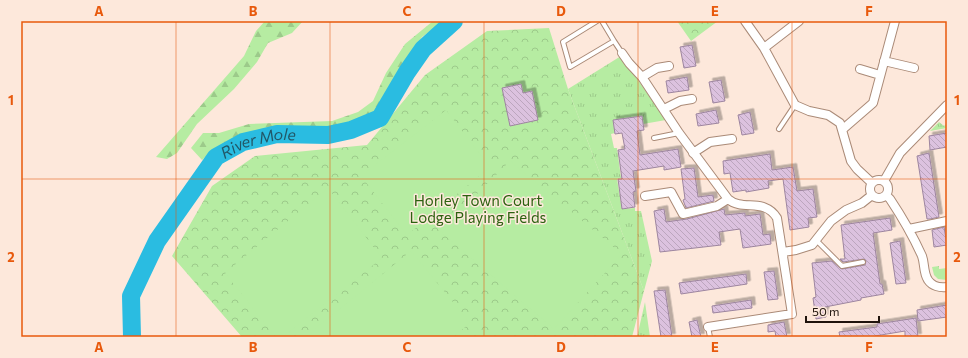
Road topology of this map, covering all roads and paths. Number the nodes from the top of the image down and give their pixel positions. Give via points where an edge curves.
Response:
1 (597, 21) edge
2 (602, 21) edge
3 (745, 21) edge
4 (798, 21) edge
5 (895, 21) edge
6 (614, 41) junction
7 (764, 48) junction
8 (622, 53) joint
9 (884, 61) junction
10 (669, 66) dead end
11 (914, 68) dead end
12 (860, 69) dead end
13 (880, 75) junction
14 (642, 77) junction
15 (692, 99) dead end
16 (795, 105) junction
17 (947, 105) edge
18 (664, 109) junction
19 (779, 129) dead end
20 (843, 130) junction
21 (679, 133) junction
22 (654, 138) dead end
23 (732, 139) dead end
24 (693, 153) junction
25 (884, 181) junction
26 (872, 182) junction
27 (872, 195) junction
28 (886, 195) junction
29 (645, 196) dead end
30 (728, 199) junction
31 (947, 221) edge
32 (909, 229) junction
33 (816, 240) junction
34 (783, 252) junction
35 (863, 262) dead end
36 (947, 287) edge
37 (708, 327) joint
38 (710, 337) edge

1 - 6 lane via 563,42 570,67
2 - 6 lane
3 - 7 street
4 - 7 street
5 - 9 street
6 - 8 lane
7 - 16 street
8 - 14 street
9 - 11 street
9 - 13 street
10 - 14 street via 657,68
12 - 13 street
13 - 20 street via 872,102
14 - 18 street
15 - 18 street via 680,101
16 - 19 lane
16 - 20 street via 828,115 840,123
17 - 25 street via 900,153
18 - 21 street
20 - 26 street via 851,161
21 - 22 lane
21 - 24 street
23 - 24 street via 710,142
24 - 30 street
25 - 26 street
25 - 28 street via 888,186
26 - 27 street
27 - 28 street via 879,198
27 - 33 street via 831,221
28 - 32 street
29 - 30 street via 671,192 683,214 717,206
30 - 34 street via 732,203 770,209 777,218
31 - 32 street
32 - 36 street via 923,259 929,281 934,286
33 - 34 street via 812,245
33 - 35 lane via 842,266
34 - 37 street via 792,314
37 - 38 lane

